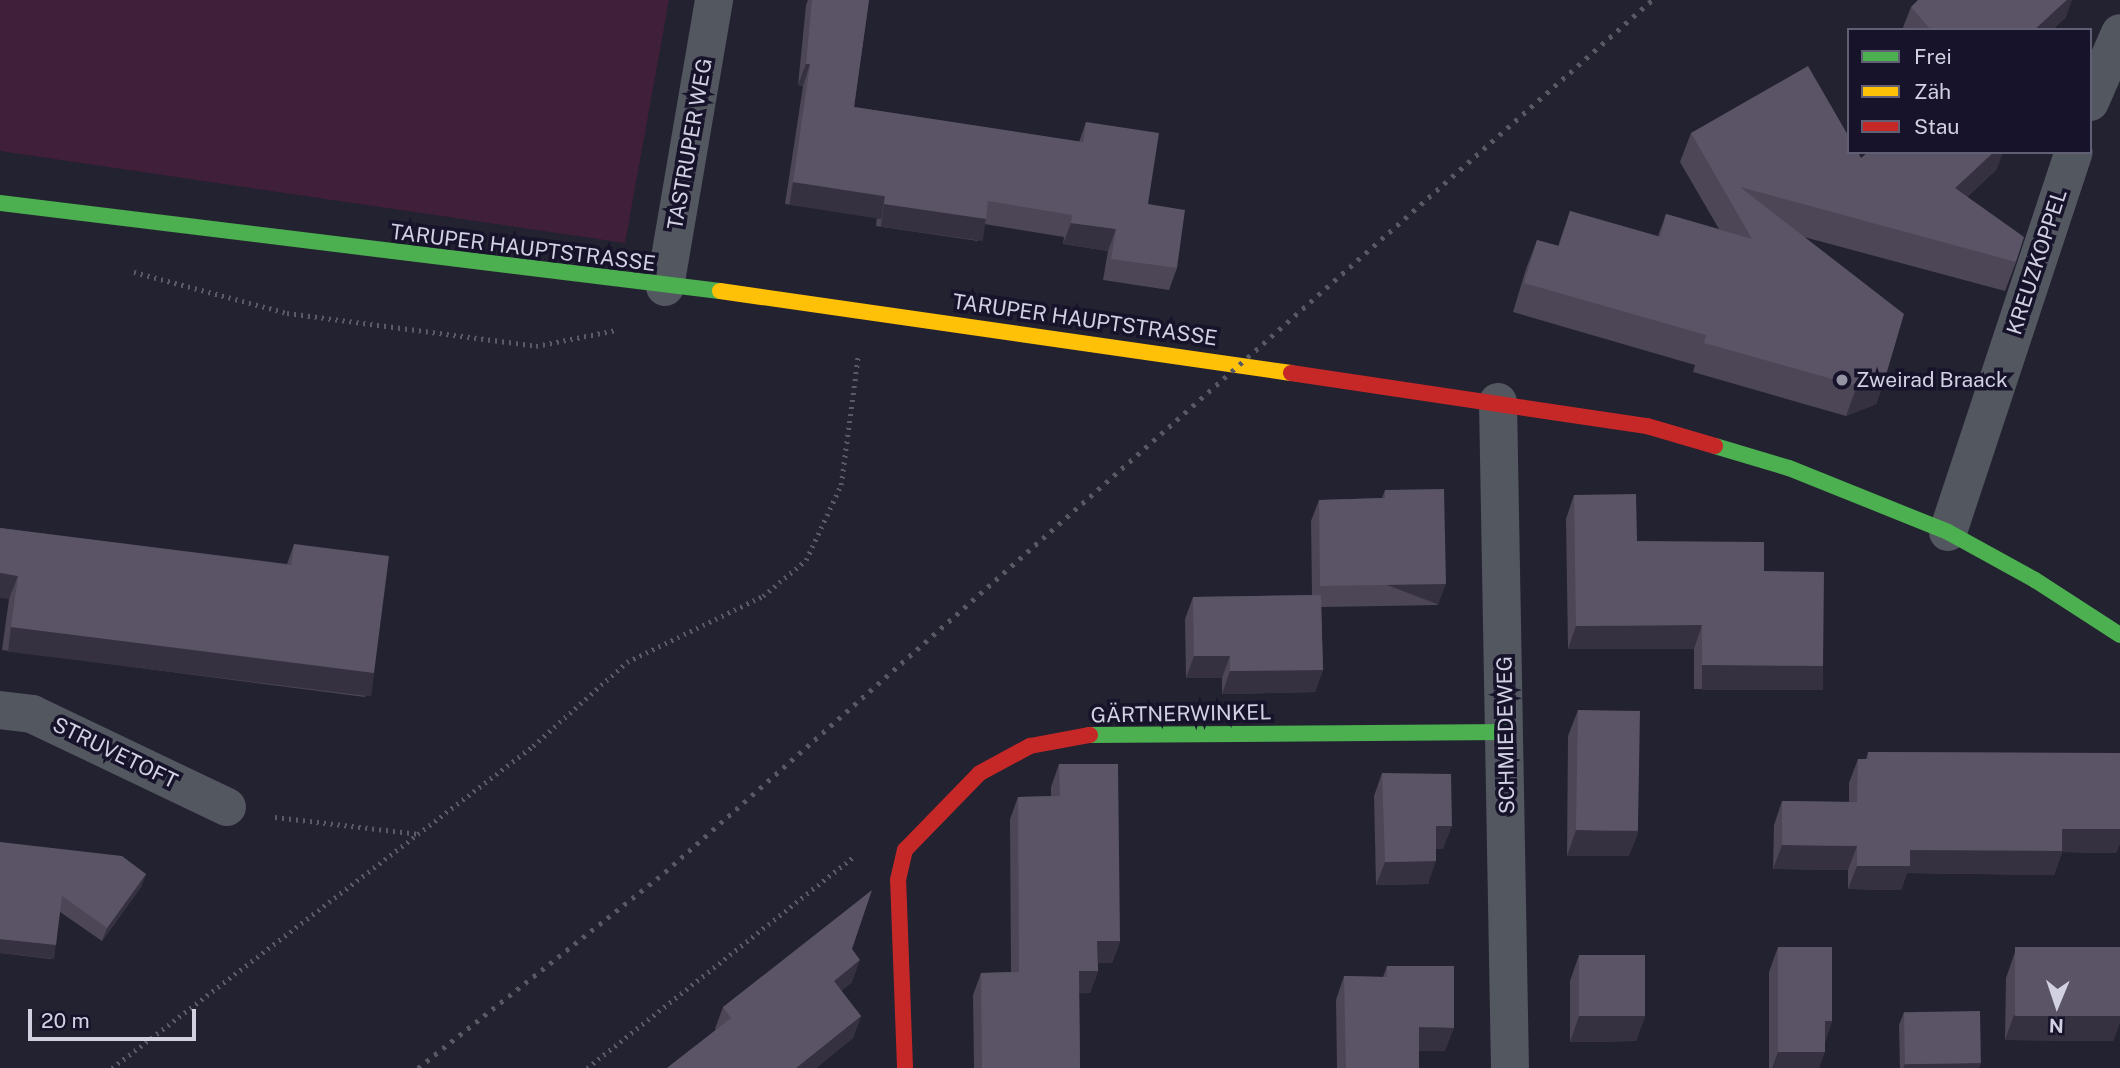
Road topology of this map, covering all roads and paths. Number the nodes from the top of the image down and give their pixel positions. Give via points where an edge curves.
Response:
1 (714, 0) edge
2 (2120, 33) edge
3 (2092, 97) edge
4 (2073, 154) edge
5 (0, 203) edge
6 (123, 271) dead end
7 (665, 288) junction
8 (864, 309) junction
9 (1498, 402) junction
10 (1948, 532) junction
11 (2120, 635) edge
12 (0, 710) edge
13 (1506, 732) junction
14 (227, 807) joint
15 (420, 834) junction
16 (905, 850) junction
17 (112, 1068) edge
18 (587, 1068) edge
19 (905, 1068) edge
20 (1510, 1068) edge

1 - 7 street, TASTRUPER WEG
2 - 3 street
4 - 10 street, KREUZKOPPEL
5 - 7 street, TARUPER HAUPTSTRASSE
6 - 7 path via 287,313 536,346 658,323
7 - 8 street, TARUPER HAUPTSTRASSE
8 - 9 street, TARUPER HAUPTSTRASSE
8 - 15 path via 841,485 806,560 762,596 627,663 533,746
9 - 10 street, TARUPER HAUPTSTRASSE via 1647,426 1789,468
9 - 13 street, SCHMIEDEWEG
10 - 11 street, TARUPER HAUPTSTRASSE via 2035,580
12 - 14 street, STRUVETOFT via 32,714
13 - 16 street, GÄRTNERWINKEL via 1091,735 1030,746 980,773
13 - 20 street, SCHMIEDEWEG
14 - 15 path via 312,824
15 - 17 path
16 - 18 path via 885,843 862,850
16 - 19 street via 898,880

